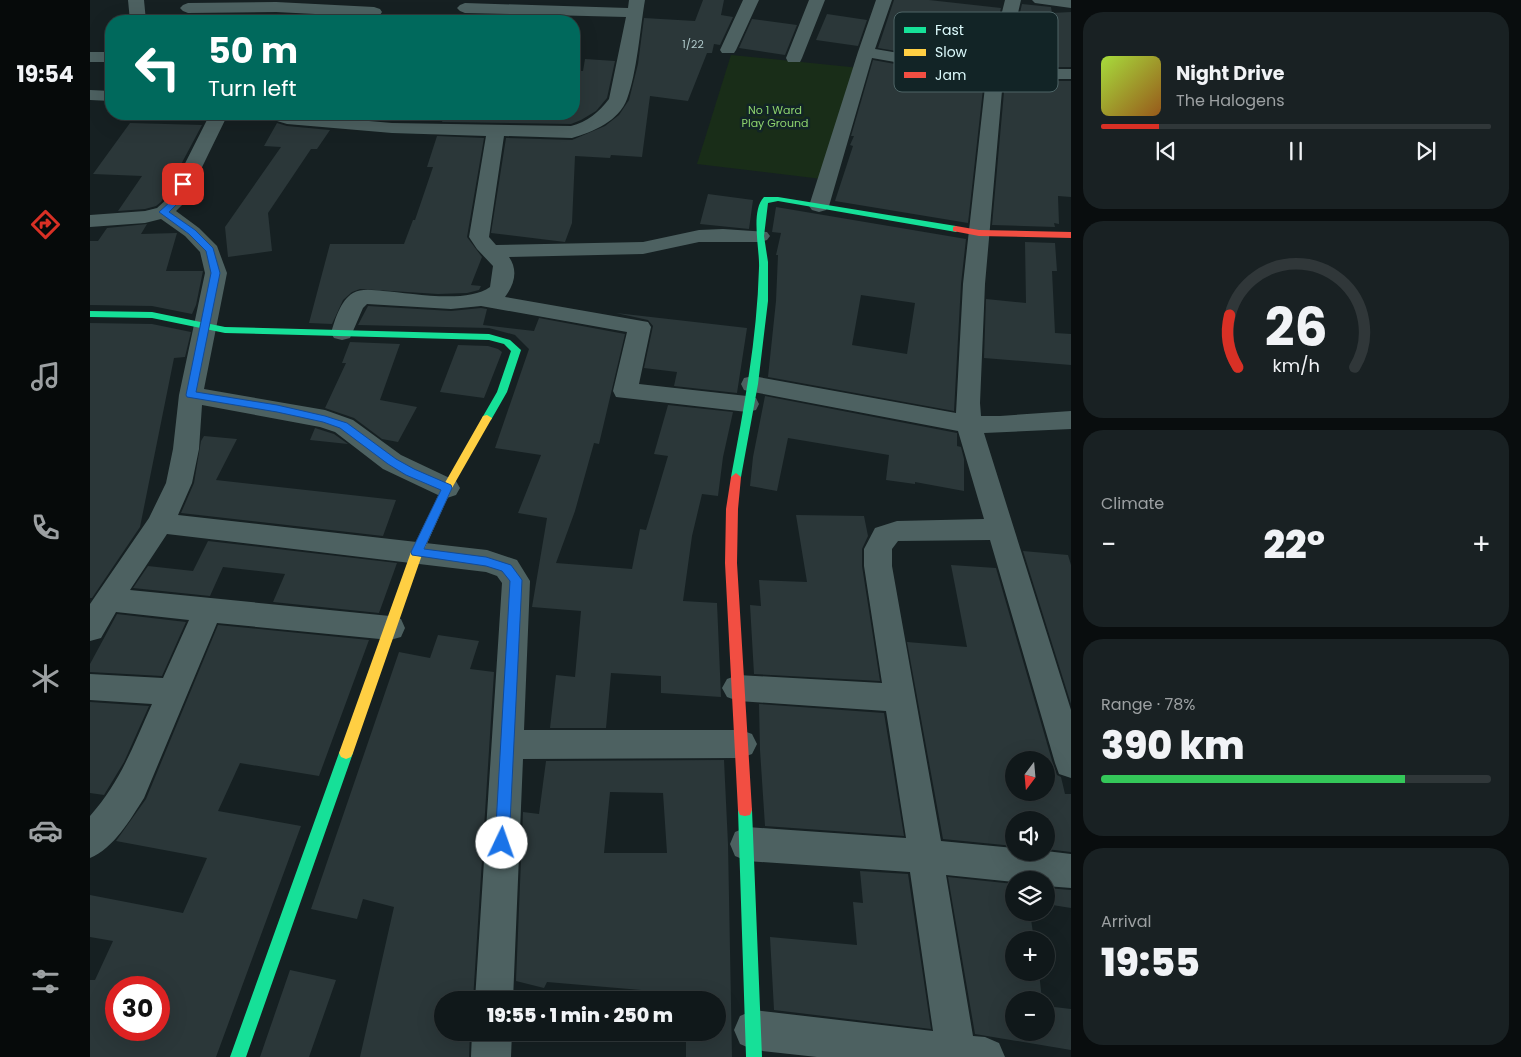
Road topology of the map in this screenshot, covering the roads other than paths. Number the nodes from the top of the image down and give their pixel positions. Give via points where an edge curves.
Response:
1 (136, 0) edge
2 (751, 0) edge
3 (817, 0) edge
4 (884, 0) edge
5 (1040, 0) edge
6 (1071, 3) edge
7 (636, 6) edge
8 (465, 8) dead end
9 (188, 10) edge
10 (374, 11) edge
11 (137, 15) edge
12 (728, 50) dead end
13 (866, 52) junction
14 (90, 57) edge
15 (105, 57) edge
16 (894, 57) edge
17 (794, 58) dead end
18 (1058, 74) edge
19 (1071, 74) edge
20 (993, 92) edge
21 (90, 95) edge
22 (105, 96) edge
23 (216, 120) edge
24 (348, 120) edge
25 (496, 131) junction
26 (819, 206) junction
27 (164, 212) junction
28 (90, 221) edge
29 (979, 233) junction
30 (1071, 235) edge
31 (760, 236) junction
32 (493, 251) junction
33 (483, 300) junction
34 (90, 314) edge
35 (205, 327) junction
36 (342, 333) junction
37 (750, 394) junction
38 (191, 395) junction
39 (1071, 420) edge
40 (969, 424) junction
41 (447, 488) junction
42 (160, 523) junction
43 (1001, 529) junction
44 (416, 552) junction
45 (208, 610) junction
46 (97, 613) edge
47 (390, 628) junction
48 (90, 687) edge
49 (738, 688) junction
50 (173, 692) junction
51 (900, 698) junction
52 (741, 744) junction
53 (507, 745) junction
54 (1071, 763) edge
55 (90, 841) edge
56 (747, 844) junction
57 (926, 856) junction
58 (1071, 871) edge
59 (494, 991) edge
60 (492, 1041) edge
61 (754, 1044) edge
62 (966, 1056) edge
63 (238, 1057) edge
64 (491, 1057) edge

1 - 11 street
2 - 12 street
3 - 17 street
4 - 13 street
5 - 6 street
7 - 8 street
7 - 25 street via 618,100 608,113 589,128 572,132
9 - 10 street via 276,7
13 - 16 street
13 - 26 street
14 - 15 street
18 - 19 street
20 - 29 street
21 - 22 street
23 - 27 street via 174,202
24 - 25 street via 392,128
25 - 32 street via 479,237 482,244
26 - 29 street
26 - 31 street via 767,199
27 - 28 street via 145,217
27 - 35 street via 210,250 216,273
29 - 30 street
29 - 40 street
31 - 32 street via 699,236 643,248
31 - 37 street via 764,262 763,301
32 - 33 street via 504,266 502,284 496,293
33 - 36 street via 362,297 352,307
33 - 37 street via 640,327 625,391
34 - 35 street via 152,315
35 - 36 street
35 - 38 street
36 - 41 street via 489,337 507,342 516,350 502,392
37 - 40 street
37 - 49 street via 732,509 730,563
38 - 41 street via 325,419 344,426 392,462
38 - 42 street via 180,483
39 - 40 street
40 - 43 street
41 - 44 street
42 - 44 street
42 - 46 street
43 - 51 street via 897,531 885,535 878,549 878,566
43 - 54 street
44 - 47 street
44 - 53 street via 486,561 507,568 516,580
45 - 46 street
45 - 47 street
45 - 50 street
47 - 63 street
48 - 50 street
49 - 51 street
49 - 52 street
50 - 55 street via 132,787
51 - 57 street
52 - 53 street
52 - 56 street
53 - 59 street
56 - 57 street
56 - 61 street
57 - 58 street
57 - 62 street
60 - 64 street
61 - 62 street

